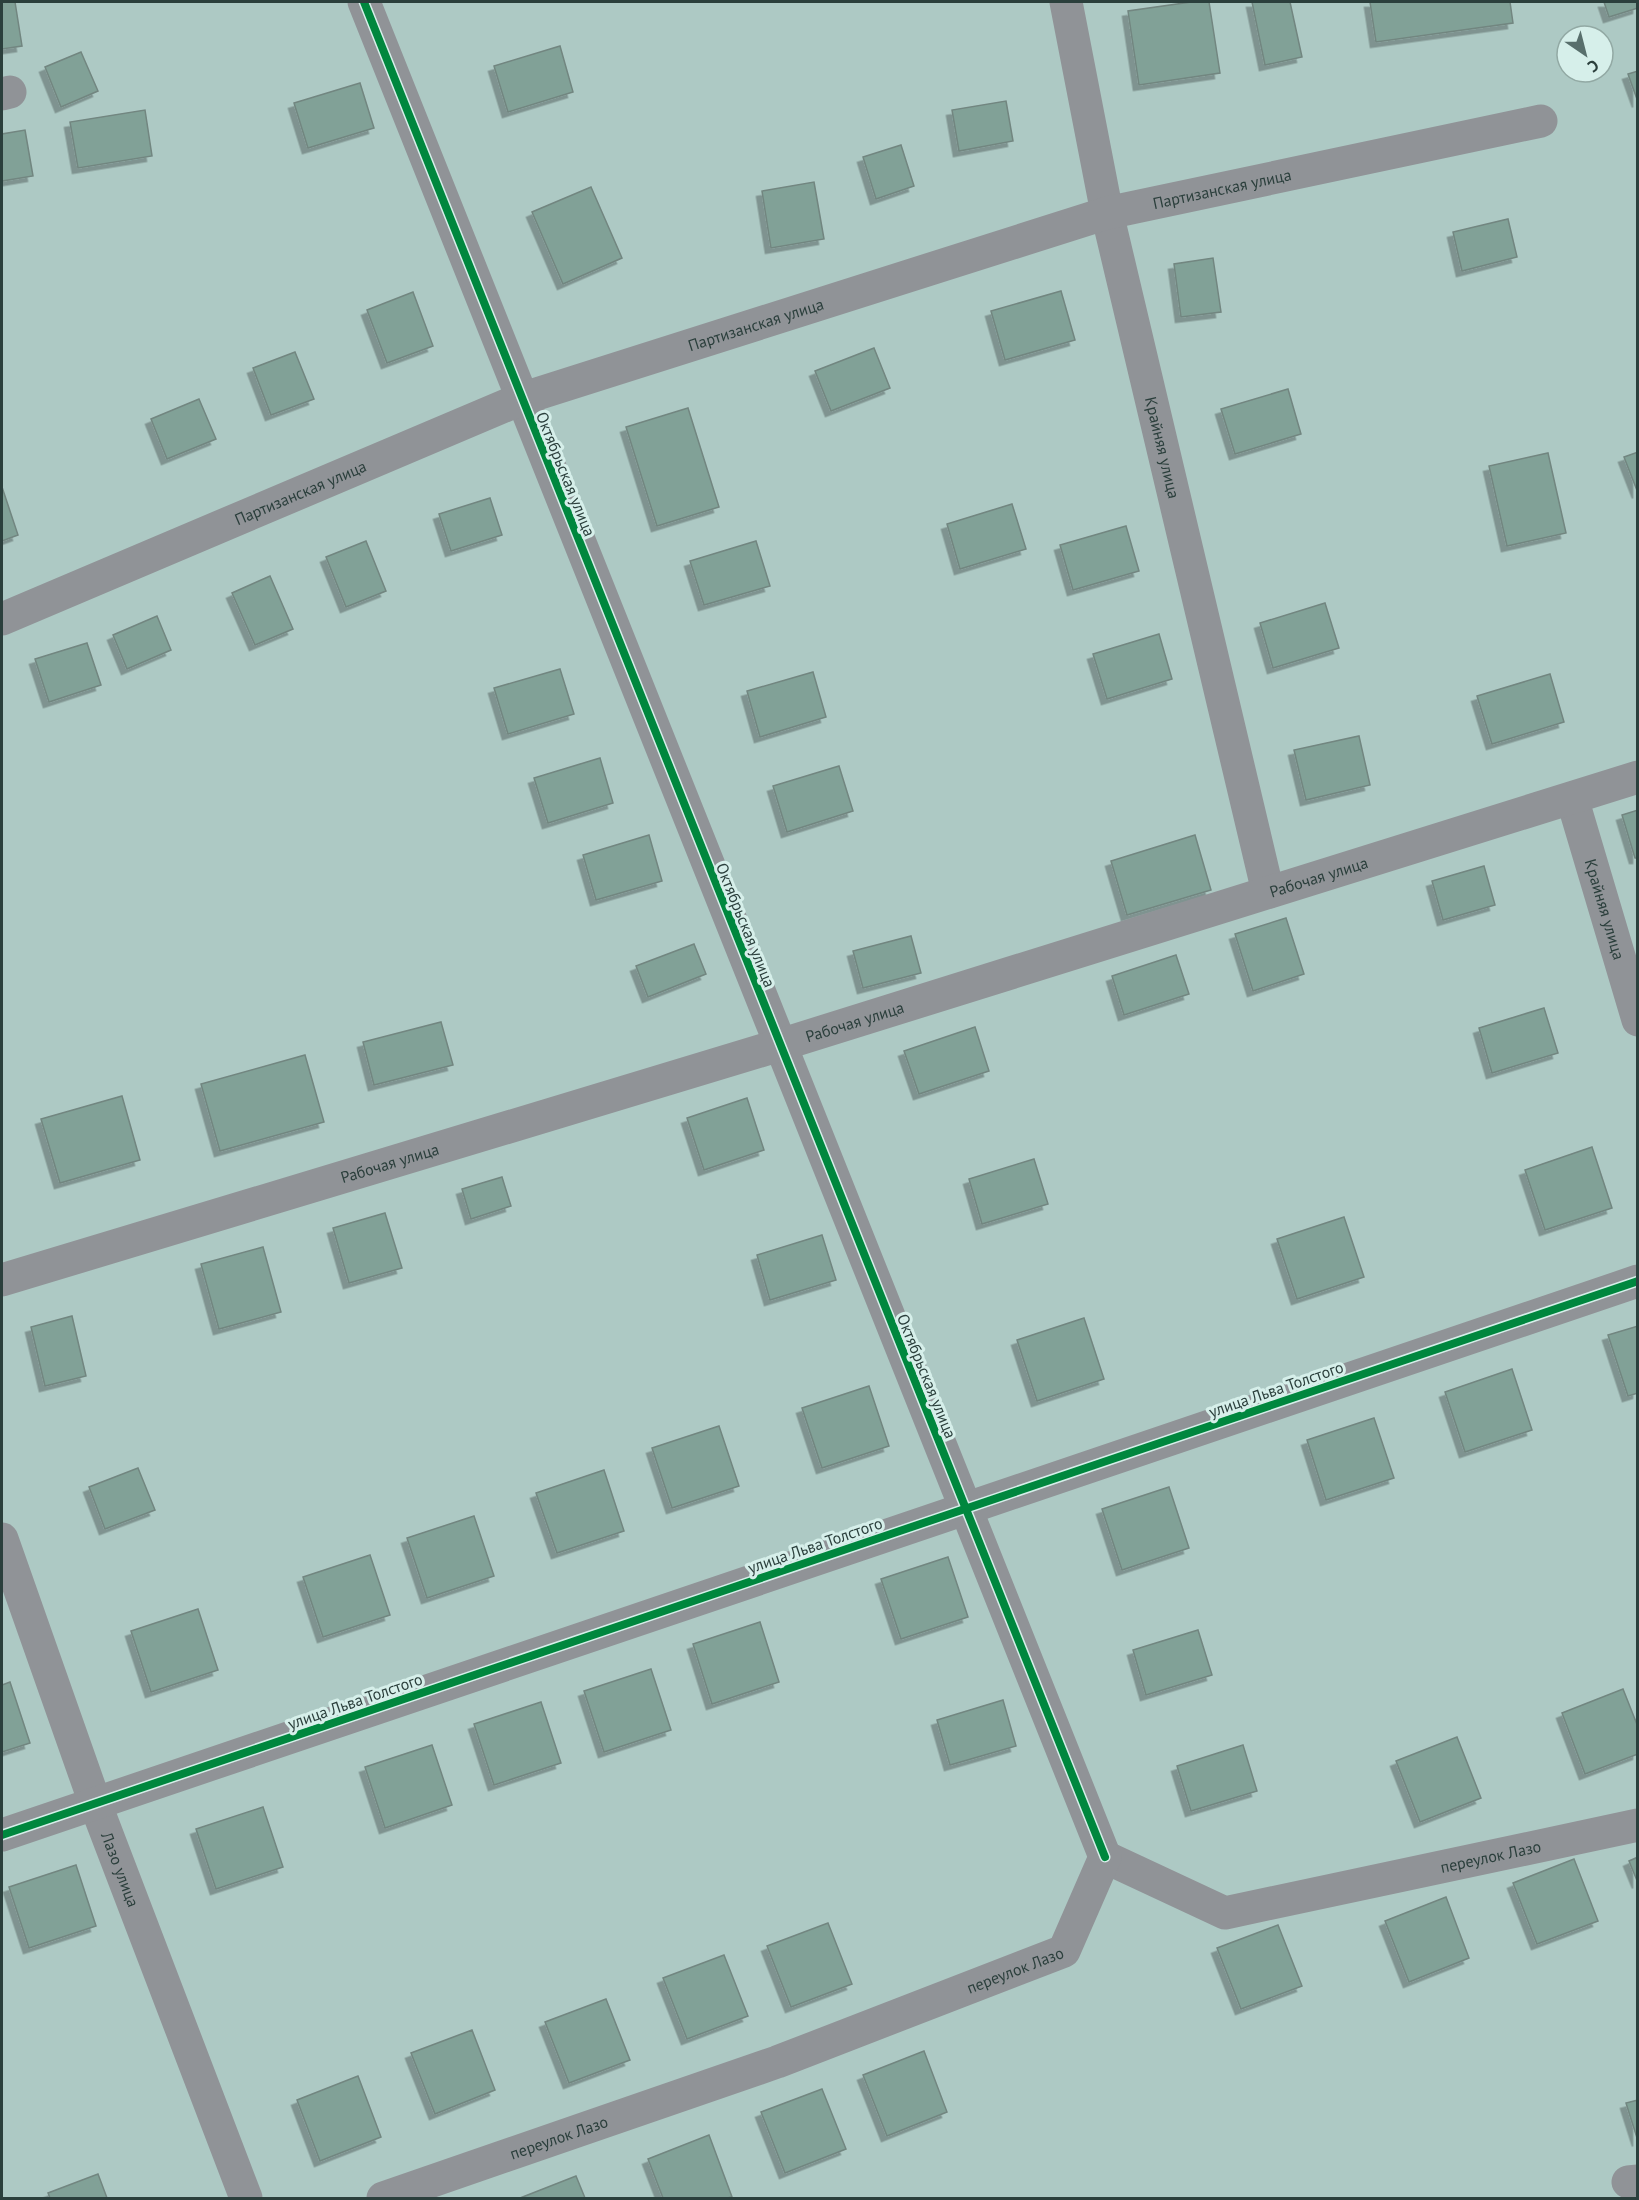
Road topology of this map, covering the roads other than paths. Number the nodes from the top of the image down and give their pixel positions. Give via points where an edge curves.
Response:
1 (364, 2) edge
2 (1066, 2) edge
3 (1541, 121) dead end
4 (1107, 213) junction
5 (521, 399) junction
6 (2, 619) edge
7 (1638, 777) edge
8 (1572, 798) junction
9 (1268, 892) junction
10 (1638, 1020) edge
11 (780, 1045) junction
12 (2, 1280) edge
13 (1638, 1281) edge
14 (965, 1509) junction
15 (2, 1539) edge
16 (95, 1803) junction
17 (1638, 1826) edge
18 (2, 1835) edge
19 (1104, 1857) junction
20 (246, 2199) edge
21 (383, 2199) edge

1 - 5 street, Октябрьская улица
2 - 4 street, Крайняя улица
3 - 4 street, Партизанская улица
4 - 5 street, Партизанская улица
4 - 9 street, Крайняя улица
5 - 6 street, Партизанская улица
5 - 11 street, Октябрьская улица
7 - 8 street, Рабочая улица
8 - 9 street, Рабочая улица
8 - 10 street, Крайняя улица
9 - 11 street, Рабочая улица
11 - 12 street, Рабочая улица
11 - 14 street, Октябрьская улица
13 - 14 street, улица Льва Толстого
14 - 16 street, улица Льва Толстого
14 - 19 street, Октябрьская улица
15 - 16 street, Лазо улица
16 - 18 street, улица Льва Толстого
16 - 20 street, Лазо улица
17 - 19 street, переулок Лазо via 1225,1913
19 - 21 street, переулок Лазо via 1064,1952 777,2062

